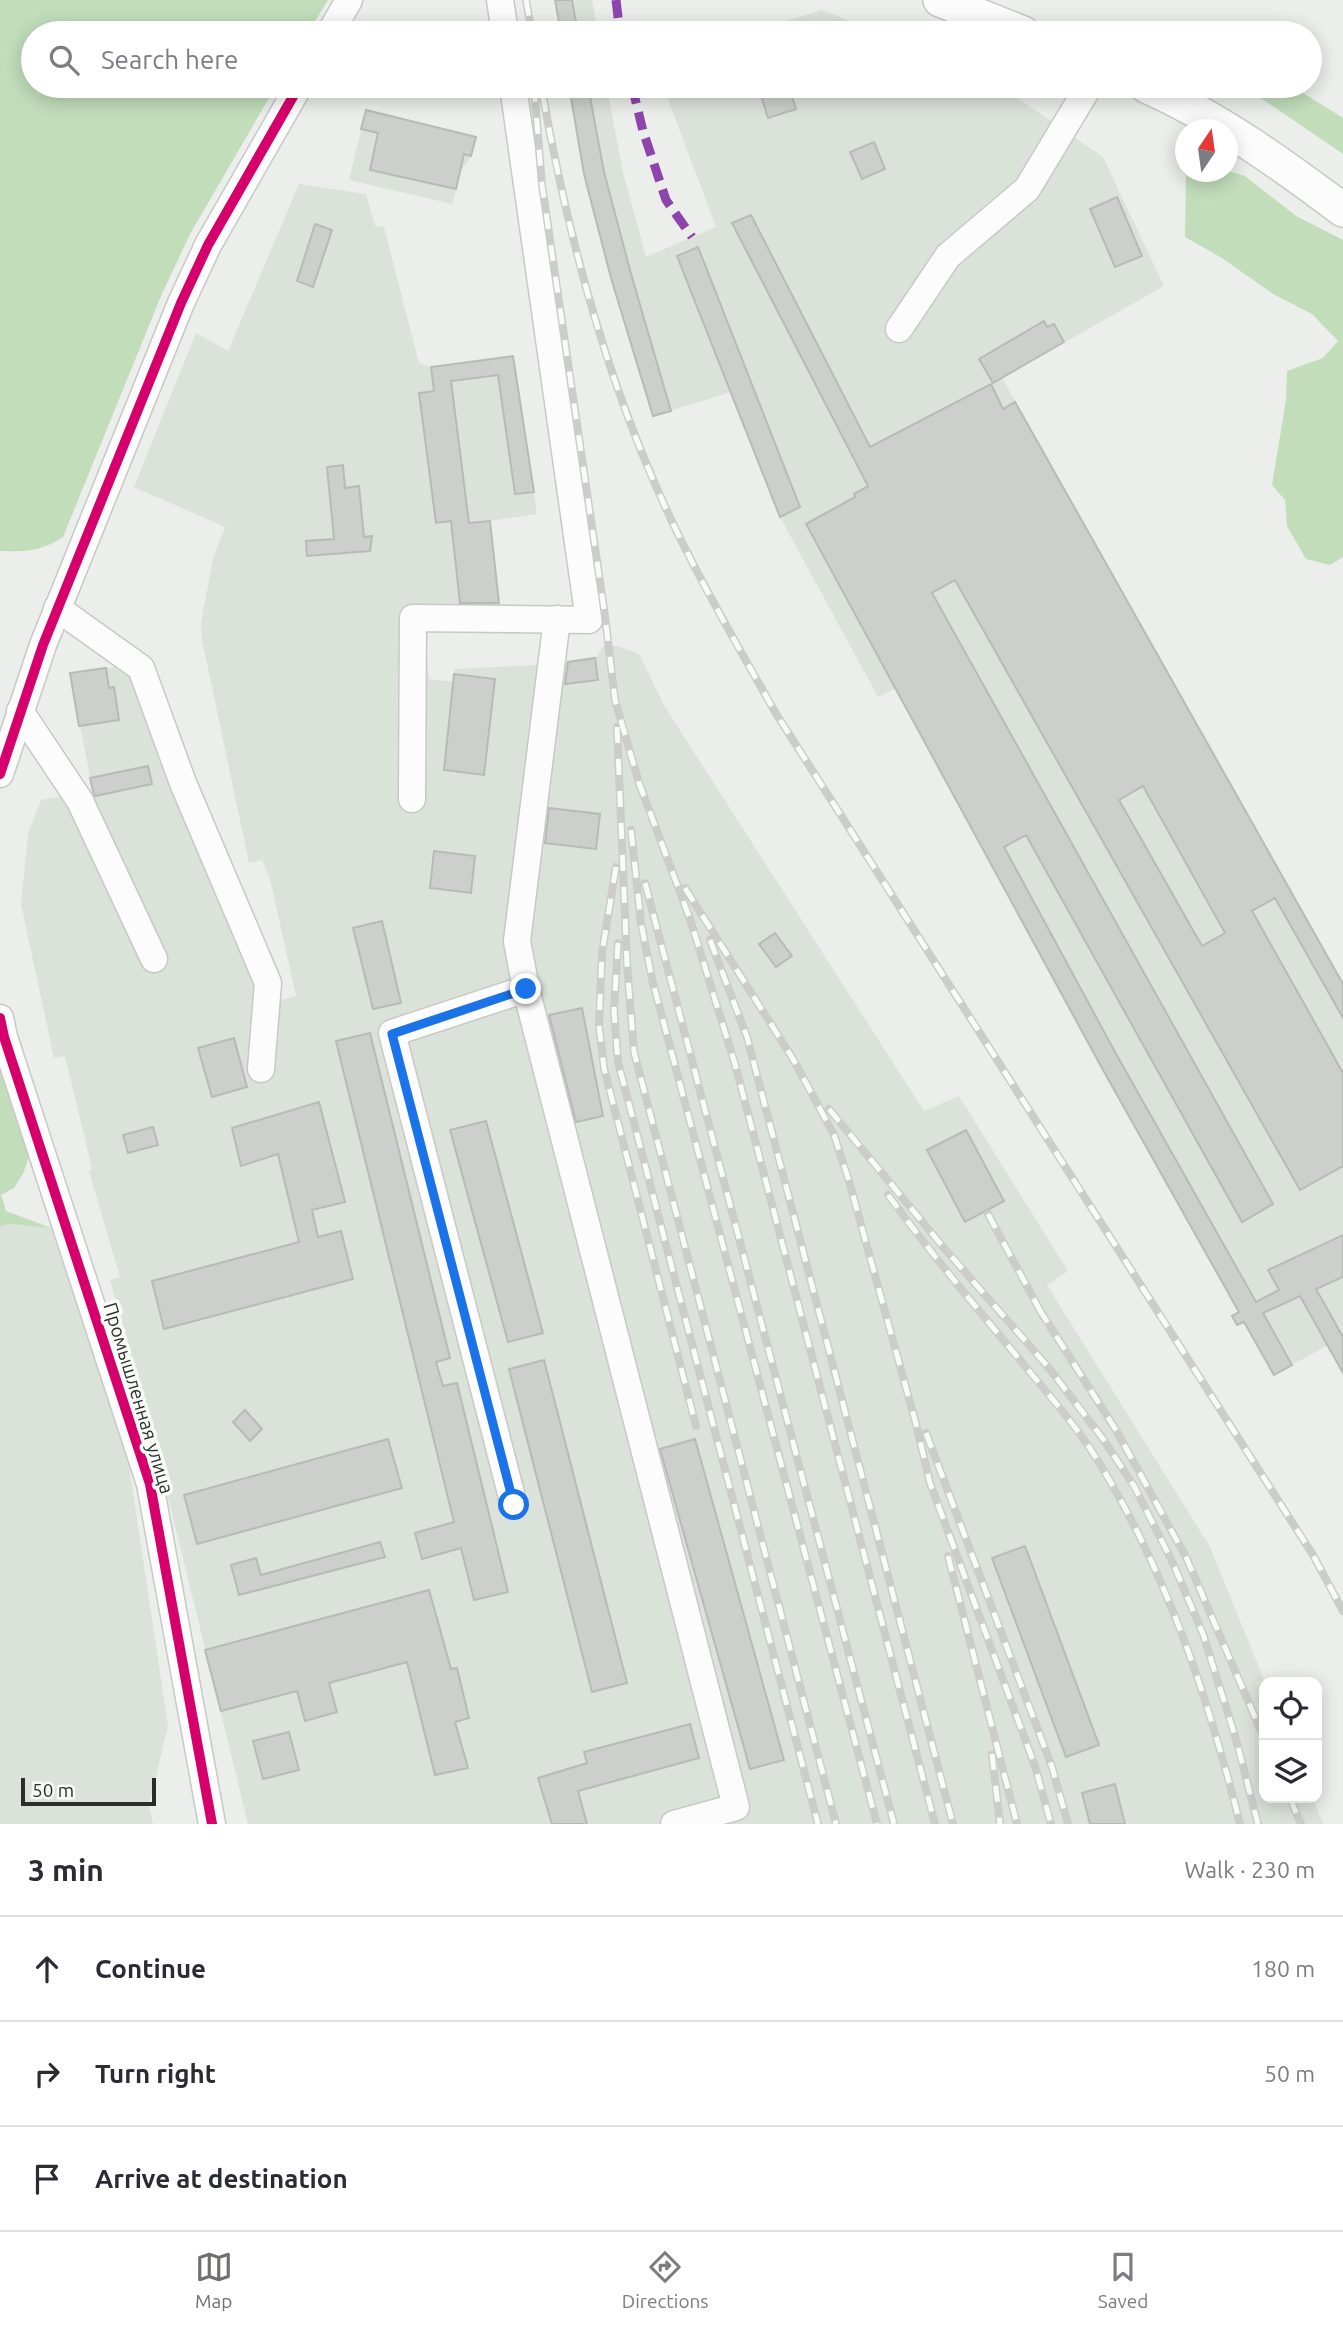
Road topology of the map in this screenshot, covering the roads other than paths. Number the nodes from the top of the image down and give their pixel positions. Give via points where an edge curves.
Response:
1 (349, 0) edge
2 (500, 0) edge
3 (940, 0) edge
4 (337, 21) edge
5 (503, 21) edge
6 (993, 21) edge
7 (292, 98) edge
8 (515, 98) edge
9 (1082, 98) edge
10 (1170, 98) edge
11 (1343, 210) edge
12 (899, 328) dead end
13 (57, 608) junction
14 (556, 620) junction
15 (20, 711) junction
16 (0, 774) edge
17 (412, 799) dead end
18 (154, 959) dead end
19 (526, 989) junction
20 (1, 1031) edge
21 (261, 1069) dead end
22 (514, 1505) dead end
23 (739, 1815) edge
24 (212, 1824) edge
25 (674, 1824) edge

1 - 4 street
2 - 5 street
3 - 6 main road
7 - 13 street via 181,303
8 - 14 street via 589,620
9 - 12 street via 1027,189 948,256
10 - 11 main road via 1273,158
13 - 15 street
13 - 21 street via 141,668 183,783 268,982
14 - 17 street via 413,618
14 - 19 street via 517,941
15 - 16 street
15 - 18 street via 79,801
19 - 22 street via 392,1034
19 - 23 street
20 - 24 street, Промышленная улица via 150,1484
23 - 25 street

